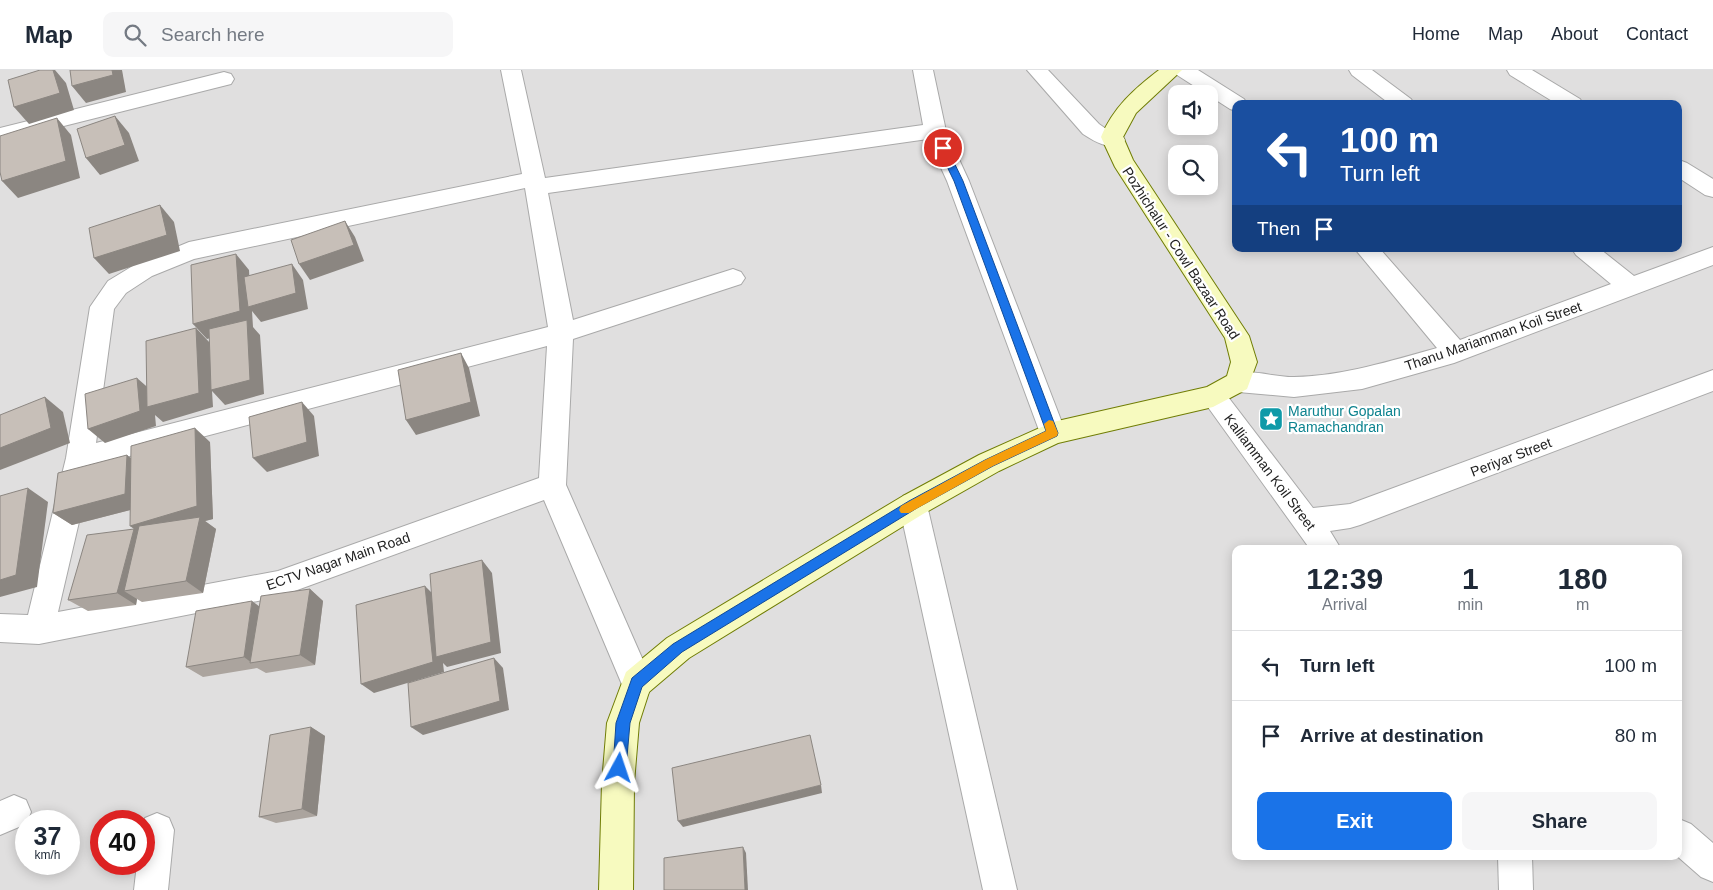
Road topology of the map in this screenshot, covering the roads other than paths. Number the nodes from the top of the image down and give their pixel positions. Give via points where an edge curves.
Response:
1 (511, 70) edge
2 (923, 70) edge
3 (1037, 70) edge
4 (1172, 70) edge
5 (1184, 70) edge
6 (1359, 70) edge
7 (1517, 70) edge
8 (224, 79) dead end
9 (1399, 100) edge
10 (1566, 100) edge
11 (1232, 101) edge
12 (935, 131) junction
13 (0, 135) edge
14 (1114, 140) junction
15 (1682, 170) edge
16 (535, 183) junction
17 (1713, 189) edge
18 (1370, 252) edge
19 (1588, 252) edge
20 (1713, 256) edge
21 (733, 278) dead end
22 (1631, 287) junction
23 (561, 334) junction
24 (1455, 352) junction
25 (1713, 380) edge
26 (1238, 382) junction
27 (1213, 396) junction
28 (1053, 433) junction
29 (80, 458) junction
30 (552, 485) junction
31 (913, 505) junction
32 (1307, 521) junction
33 (1324, 545) edge
34 (0, 628) edge
35 (39, 630) junction
36 (637, 683) junction
37 (157, 830) dead end
38 (1682, 839) edge
39 (1515, 860) edge
40 (1713, 865) edge
41 (151, 890) edge
42 (616, 890) edge
43 (1000, 890) edge
44 (1516, 890) edge

1 - 16 street
2 - 12 street
3 - 14 street via 1091,129
4 - 14 street via 1146,90 1117,122
5 - 11 street
6 - 9 street
7 - 10 street
8 - 13 street
12 - 16 street
12 - 28 street via 958,181
14 - 26 street, Pozhichalur - Cowl Bazaar Road via 1123,162 1237,336 1244,362
15 - 17 street
16 - 23 street
16 - 29 street via 190,251 144,270 117,288 102,307
18 - 24 street
19 - 22 street
20 - 22 street, Thanu Mariamman Koil Street
21 - 23 street
22 - 24 street, Thanu Mariamman Koil Street
23 - 29 street
23 - 30 street
24 - 26 street, Thanu Mariamman Koil Street via 1362,378 1294,388
25 - 32 street, Periyar Street via 1350,516
26 - 27 street
27 - 28 street
27 - 32 street, Kalliamman Koil Street
28 - 31 street via 989,463
29 - 35 street
30 - 35 street, ECTV Nagar Main Road via 278,584
30 - 36 street
31 - 36 street via 678,648
31 - 43 street
32 - 33 street, Kalliamman Koil Street
34 - 35 street, ECTV Nagar Main Road
36 - 42 street via 623,723
37 - 41 street
38 - 40 street
39 - 44 street

